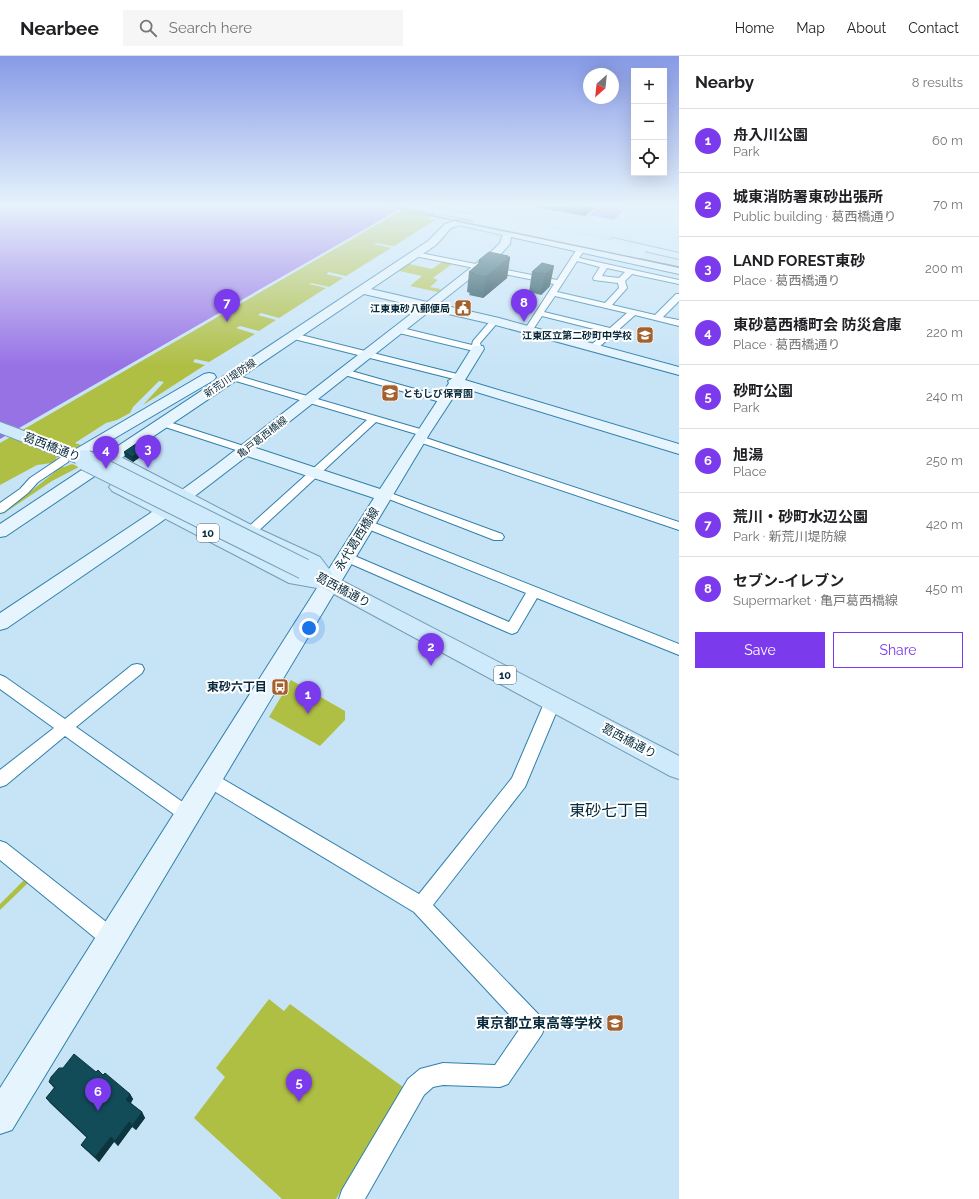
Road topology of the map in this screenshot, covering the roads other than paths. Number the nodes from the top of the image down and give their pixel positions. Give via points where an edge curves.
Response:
1 (389, 259) edge
2 (407, 259) edge
3 (441, 259) edge
4 (487, 259) edge
5 (575, 259) edge
6 (592, 259) edge
7 (610, 259) edge
8 (605, 265) junction
9 (478, 267) junction
10 (630, 271) junction
11 (679, 271) edge
12 (621, 282) junction
13 (679, 282) edge
14 (559, 283) junction
15 (363, 290) junction
16 (553, 293) junction
17 (679, 296) edge
18 (430, 305) junction
19 (606, 306) junction
20 (633, 312) junction
21 (540, 313) junction
22 (657, 318) junction
23 (495, 321) junction
24 (679, 323) edge
25 (282, 329) dead end
26 (529, 329) junction
27 (398, 330) junction
28 (612, 331) junction
29 (293, 336) junction
30 (594, 347) junction
31 (478, 349) junction
32 (367, 354) junction
33 (220, 370) dead end
34 (679, 371) edge
35 (344, 372) junction
36 (232, 377) junction
37 (456, 379) junction
38 (309, 400) junction
39 (444, 400) junction
40 (374, 419) junction
41 (163, 423) junction
42 (0, 427) edge
43 (421, 436) junction
44 (679, 449) edge
45 (246, 450) junction
46 (109, 458) junction
47 (76, 460) junction
48 (315, 473) junction
49 (384, 495) junction
50 (184, 497) junction
51 (0, 510) edge
52 (164, 511) junction
53 (367, 524) junction
54 (679, 526) edge
55 (0, 532) edge
56 (250, 532) junction
57 (498, 538) dead end
58 (346, 557) junction
59 (330, 583) junction
60 (534, 592) junction
61 (0, 623) edge
62 (679, 650) edge
63 (137, 669) dead end
64 (0, 681) edge
65 (553, 701) junction
66 (64, 728) junction
67 (679, 768) edge
68 (0, 780) edge
69 (210, 780) junction
70 (188, 815) junction
71 (0, 849) edge
72 (421, 906) junction
73 (112, 939) junction
74 (0, 1118) edge
75 (351, 1199) edge

1 - 25 main road
2 - 15 main road, 新荒川堤防線
3 - 9 street
4 - 9 main road, 亀戸葛西橋線
5 - 14 street
6 - 8 street
7 - 11 main road
8 - 10 street
8 - 12 street via 598,278
9 - 14 street
9 - 18 main road, 亀戸葛西橋線
10 - 12 street
10 - 13 street
12 - 19 street via 623,288
14 - 16 street
15 - 18 main road
15 - 29 main road, 新荒川堤防線
16 - 19 street
16 - 21 street
17 - 22 street
18 - 23 main road
18 - 27 main road, 亀戸葛西橋線
19 - 20 street
20 - 22 street
20 - 28 street
21 - 26 street
21 - 28 street
22 - 24 street
23 - 26 main road
23 - 31 street via 476,343
26 - 30 main road
27 - 31 street
27 - 32 main road, 亀戸葛西橋線
28 - 30 street
29 - 32 street
29 - 36 main road, 新荒川堤防線
30 - 34 main road
31 - 37 main road
32 - 35 main road, 亀戸葛西橋線
32 - 37 street
33 - 47 main road, 新荒川堤防線
35 - 38 main road, 亀戸葛西橋線
35 - 39 street
36 - 38 street
36 - 41 main road, 新荒川堤防線
37 - 39 main road
37 - 44 main road
38 - 40 street
38 - 45 main road, 亀戸葛西橋線
39 - 43 main road
40 - 43 street
40 - 48 street
41 - 45 street
41 - 46 main road, 新荒川堤防線
42 - 47 main road, 葛西橋通り / 10
43 - 49 main road
43 - 54 street
45 - 48 main road, 永代葛西橋線
45 - 50 main road, 亀戸葛西橋線
46 - 47 main road, 新荒川堤防線
46 - 50 main road, 10
47 - 51 street, 新荒川堤防線 via 34,480 24,492
47 - 52 main road, 10
47 - 55 main road, 新荒川堤防線
47 - 59 main road, 葛西橋通り / 10, bridge via 109,470
48 - 49 main road, 永代葛西橋線
48 - 56 street
49 - 53 main road, 永代葛西橋線
49 - 57 street
50 - 52 main road, 亀戸葛西橋線
50 - 56 main road, 10
52 - 59 main road, 10 via 296,578
52 - 61 main road, 亀戸葛西橋線
53 - 58 main road, 永代葛西橋線
53 - 60 street
56 - 59 main road, 10 via 313,562
58 - 59 main road, 永代葛西橋線
58 - 60 street via 512,629
59 - 65 main road, 葛西橋通り / 10
59 - 69 main road, 永代葛西橋線
60 - 62 street
63 - 66 street
64 - 66 street
65 - 67 main road, 葛西橋通り / 10
65 - 72 street via 519,782
66 - 68 street
66 - 70 street
69 - 70 main road, 永代葛西橋線
69 - 72 street
70 - 73 main road, 永代葛西橋線
71 - 73 street
72 - 75 street via 534,1026 500,1076 443,1074 428,1077 416,1087
73 - 74 main road, 永代葛西橋線

